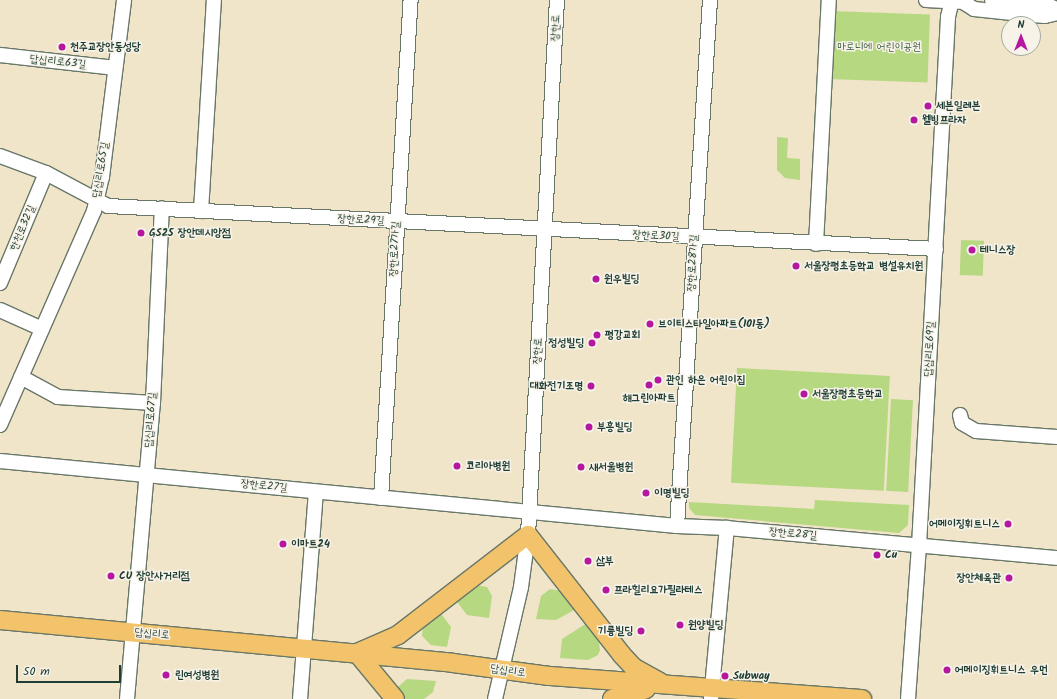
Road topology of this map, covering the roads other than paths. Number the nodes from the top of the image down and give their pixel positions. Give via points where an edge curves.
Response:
1 (124, 0) edge
2 (214, 0) edge
3 (411, 0) edge
4 (557, 0) edge
5 (710, 0) edge
6 (829, 0) edge
7 (926, 0) edge
8 (992, 0) edge
9 (959, 1) edge
10 (1057, 9) edge
11 (1057, 12) edge
12 (0, 55) edge
13 (115, 68) junction
14 (0, 156) edge
15 (46, 173) junction
16 (97, 200) junction
17 (162, 208) junction
18 (201, 211) junction
19 (397, 222) junction
20 (544, 230) junction
21 (695, 238) junction
22 (816, 244) junction
23 (936, 249) junction
24 (0, 283) edge
25 (0, 310) edge
26 (42, 329) junction
27 (21, 377) junction
28 (153, 403) junction
29 (960, 415) dead end
30 (0, 425) edge
31 (1057, 437) edge
32 (0, 460) edge
33 (147, 474) junction
34 (316, 492) junction
35 (381, 498) junction
36 (529, 511) junction
37 (677, 526) junction
38 (727, 528) junction
39 (528, 535) junction
40 (920, 546) junction
41 (1057, 558) edge
42 (0, 620) edge
43 (133, 633) junction
44 (304, 648) junction
45 (357, 653) junction
46 (501, 670) junction
47 (664, 685) junction
48 (712, 693) edge
49 (127, 699) edge
50 (300, 699) edge
51 (395, 699) edge
52 (495, 699) edge
53 (612, 699) edge
54 (862, 699) edge
55 (908, 699) edge

1 - 13 street, 답십리로65길
2 - 18 street
3 - 19 street, 장한로27가길
4 - 20 street, 장한로
5 - 21 street, 장한로28가길
6 - 22 street
7 - 9 street
8 - 10 street via 1045,4
9 - 11 street via 974,9 1045,16
9 - 23 street, 답십리로69길 via 948,17
12 - 13 street, 답십리로63길
13 - 16 street, 답십리로65길
14 - 15 street
15 - 16 street
15 - 24 street, 한천로32길
16 - 17 street, 장한로29길 via 108,206
16 - 26 street, 답십리로65길
17 - 18 street, 장한로29길
17 - 28 street, 답십리로67길
18 - 19 street, 장한로29길
19 - 20 street, 장한로29길
19 - 35 street, 장한로27가길
20 - 21 street, 장한로30길
20 - 36 street, 장한로
21 - 22 street, 장한로30길
21 - 37 street, 장한로28가길
22 - 23 street, 장한로30길
23 - 40 street, 답십리로69길
25 - 26 street
26 - 27 street, 답십리로65길
27 - 28 street via 58,397
27 - 30 street, 답십리로65길
28 - 33 street, 답십리로67길
29 - 31 street via 962,423 976,431
32 - 33 street, 장한로27길
33 - 34 street, 장한로27길
33 - 43 street, 답십리로67길
34 - 35 street, 장한로27길
34 - 44 street
35 - 36 street, 장한로27길
36 - 37 street, 장한로28길
36 - 39 street, 장한로
37 - 38 street, 장한로28길
38 - 40 street, 장한로28길
38 - 48 street
39 - 45 main road via 398,635
39 - 46 street, 장한로 via 520,587
39 - 47 main road via 622,655 633,667
40 - 41 street, 장한로28길
40 - 55 street, 답십리로69길
42 - 43 main road, 답십리로
43 - 44 main road, 답십리로
43 - 49 street, 답십리로67길
44 - 45 main road, 답십리로
44 - 50 street
45 - 46 main road, 답십리로
45 - 51 main road
46 - 47 main road, 답십리로
46 - 52 street, 장한로
47 - 48 main road, 답십리로
47 - 53 main road
48 - 54 main road, 답십리로

